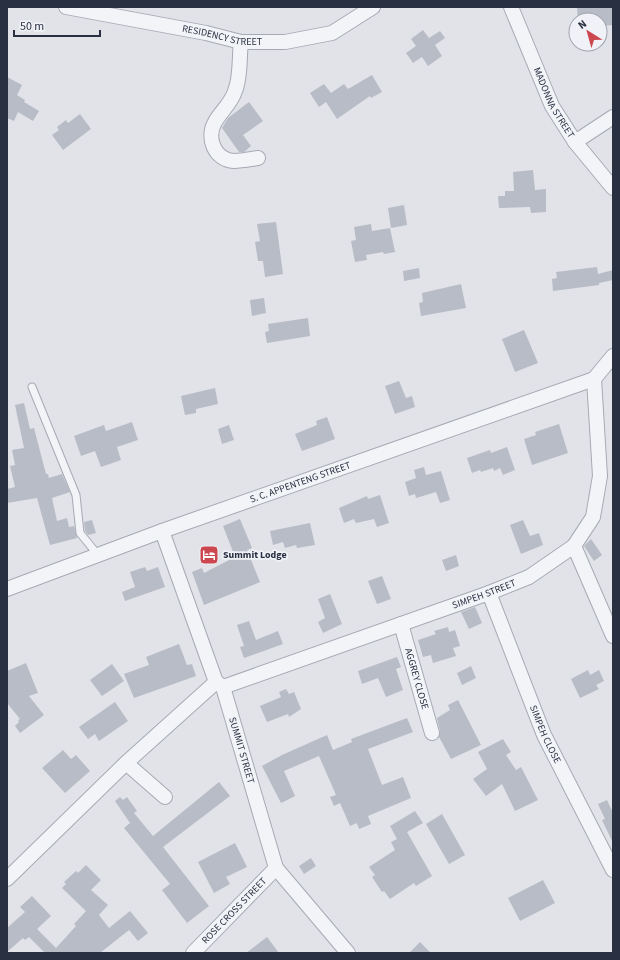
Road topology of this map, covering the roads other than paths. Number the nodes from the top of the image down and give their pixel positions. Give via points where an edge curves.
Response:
1 (66, 7) edge
2 (373, 7) edge
3 (511, 7) edge
4 (241, 42) junction
5 (613, 117) edge
6 (575, 142) junction
7 (258, 158) dead end
8 (613, 188) edge
9 (613, 356) edge
10 (594, 379) junction
11 (32, 387) dead end
12 (162, 532) junction
13 (574, 546) junction
14 (99, 556) junction
15 (7, 589) edge
16 (489, 593) junction
17 (401, 624) junction
18 (613, 636) edge
19 (220, 684) junction
20 (432, 734) dead end
21 (126, 763) junction
22 (165, 797) dead end
23 (276, 868) junction
24 (613, 870) edge
25 (7, 879) edge
26 (193, 953) edge
27 (348, 953) edge

1 - 4 street, RESIDENCY STREET
2 - 4 street, RESIDENCY STREET via 332,33 285,42
3 - 6 street, MADONNA STREET via 552,106
4 - 7 street via 236,89 230,104 215,122 210,137 214,148 222,156 233,161
5 - 6 street
6 - 8 street, MADONNA STREET
9 - 10 street
10 - 12 street, S. C. APPENTENG STREET
10 - 13 street, SIMPEH STREET via 600,476 594,517
11 - 14 lane via 76,495 80,532
12 - 14 street, S. C. APPENTENG STREET
12 - 19 street, SUMMIT STREET
13 - 16 street, SIMPEH STREET via 529,577
13 - 18 street
14 - 15 street, S. C. APPENTENG STREET
16 - 17 street, SIMPEH STREET
16 - 24 street, SIMPEH CLOSE via 544,735
17 - 19 street, SIMPEH STREET
17 - 20 street, AGGREY CLOSE
19 - 21 street
19 - 23 street, SUMMIT STREET
21 - 22 street
21 - 25 street
23 - 26 street, ROSE CROSS STREET
23 - 27 street, SUMMIT STREET

